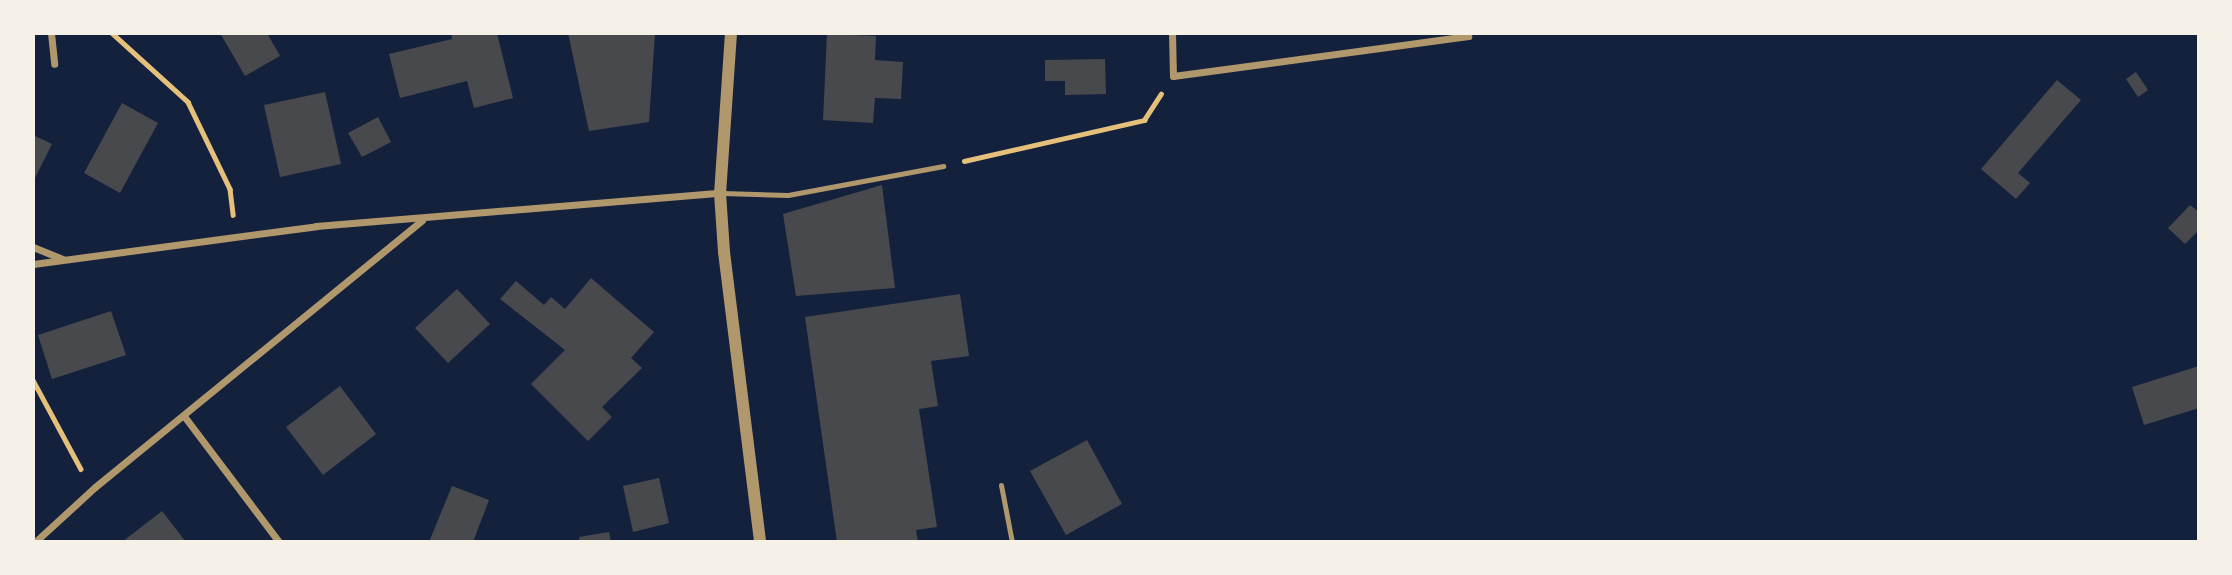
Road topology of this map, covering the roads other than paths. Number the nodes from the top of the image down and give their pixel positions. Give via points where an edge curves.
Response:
1 (51, 33) edge
2 (731, 33) edge
3 (1172, 33) edge
4 (1468, 35) edge
5 (54, 64) dead end
6 (943, 166) road end
7 (720, 193) junction
8 (423, 219) junction
9 (33, 247) edge
10 (64, 259) junction
11 (33, 264) edge
12 (184, 416) junction
13 (1001, 485) dead end
14 (35, 542) edge
15 (279, 542) edge
16 (760, 542) edge
17 (1012, 542) edge

1 - 5 street
2 - 7 street
3 - 4 street via 1173,76
6 - 7 lane via 788,195
7 - 8 street
7 - 16 street
8 - 10 street via 316,226
8 - 12 street
9 - 10 street
10 - 11 street
12 - 14 street
12 - 15 street
13 - 17 lane

